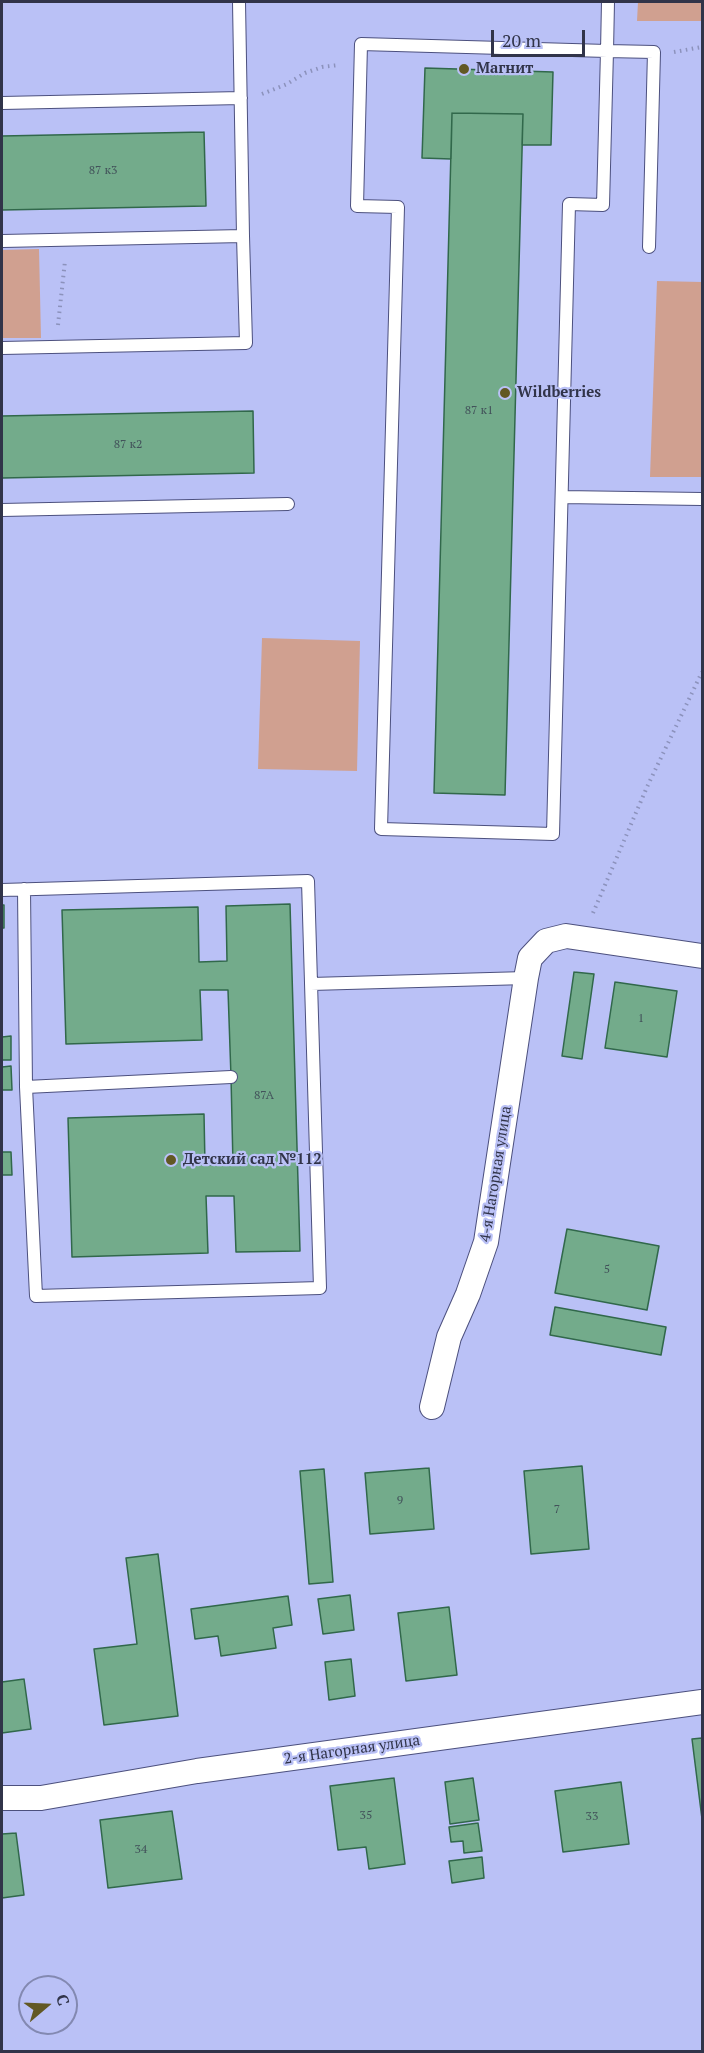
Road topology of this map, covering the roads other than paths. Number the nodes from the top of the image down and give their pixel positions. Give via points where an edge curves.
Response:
1 (239, 2) edge
2 (608, 2) edge
3 (607, 51) junction
4 (241, 99) junction
5 (2, 103) edge
6 (243, 236) junction
7 (2, 241) edge
8 (649, 247) dead end
9 (2, 348) edge
10 (562, 497) junction
11 (702, 499) edge
12 (288, 504) dead end
13 (2, 510) edge
14 (24, 889) junction
15 (2, 890) edge
16 (702, 956) edge
17 (526, 978) junction
18 (311, 984) junction
19 (231, 1077) dead end
20 (26, 1087) junction
21 (432, 1407) dead end
22 (702, 1702) edge
23 (2, 1798) edge

1 - 4 lane
2 - 3 lane
3 - 8 lane via 654,52
3 - 10 lane via 603,205 570,204
3 - 10 lane via 361,44 357,206 398,207 381,829 553,834
4 - 5 lane
4 - 6 lane
6 - 7 lane
6 - 9 lane via 246,343
10 - 11 lane
12 - 13 lane
14 - 15 lane
14 - 18 lane via 308,881
14 - 20 lane
16 - 17 street, 4-я Нагорная улица via 566,936 546,941 530,958
17 - 18 lane
17 - 21 street, 4-я Нагорная улица via 486,1242 449,1337
18 - 20 lane via 320,1288 36,1296
19 - 20 lane
22 - 23 street, 2-я Нагорная улица via 197,1771 41,1798

